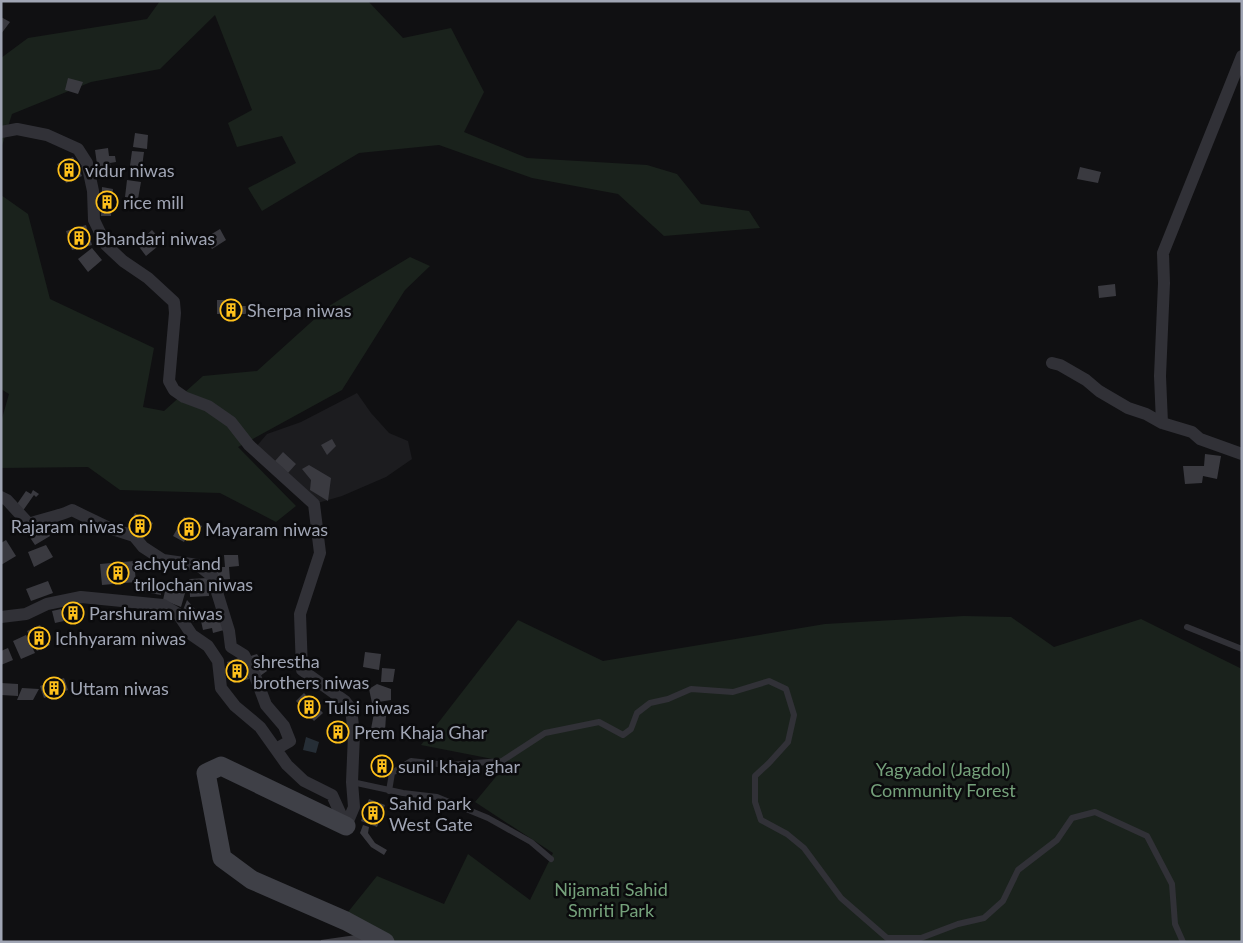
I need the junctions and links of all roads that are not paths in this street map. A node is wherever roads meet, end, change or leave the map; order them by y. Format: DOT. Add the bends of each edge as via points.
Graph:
graph roads {
  1 [pos="1242,56"];
  2 [pos="1,132"];
  3 [pos="1052,363"];
  4 [pos="1162,423"];
  5 [pos="1242,454"];
  6 [pos="1,498"];
  7 [pos="1,618"];
  8 [pos="1187,627"];
  9 [pos="1242,650"];
  10 [pos="276,749"];
  11 [pos="352,782"];
  12 [pos="389,791"];
  13 [pos="346,826"];
  14 [pos="551,859"];
  15 [pos="385,942"];
  16 [pos="1183,942"];
  1 -- 4 [label="street" via="1163,253"];
  2 -- 11 [label="street" via="17,129 47,135 78,149 87,163 93,191 94,220 106,245 174,302 176,313 169,381 174,390 208,406 231,422 249,445 314,504 320,553 300,614 302,670 345,701 351,709 354,734"];
  3 -- 4 [label="street" via="1086,380 1113,401"];
  4 -- 5 [label="street"];
  6 -- 10 [label="street" via="7,500 29,524 72,510 134,536 144,548 163,560 198,565 212,576 231,647 244,656 266,705 284,726 290,741"];
  7 -- 10 [label="street" via="82,597 163,605 178,614 192,636 208,646 218,661 221,688 235,706 260,727"];
  8 -- 9 [label="lane"];
  10 -- 13 [label="street" via="304,781 332,795"];
  11 -- 12 [label="lane"];
  11 -- 13 [label="street" via="354,807"];
  12 -- 14 [label="lane" via="437,797 488,818 531,842"];
  12 -- 16 [label="lane" via="392,773 411,761 447,765 502,761 545,733 599,722 623,735 631,729 637,712 650,703 691,689 733,692 769,681 786,689 794,715 788,742 755,776 755,802 761,820 804,848 841,898 887,938 921,938 984,918 1003,901 1018,870 1057,840 1072,818 1095,812 1147,836 1172,884 1175,924"];
  13 -- 15 [label="street" via="221,766 206,773 222,858 252,880 346,921"];
}
